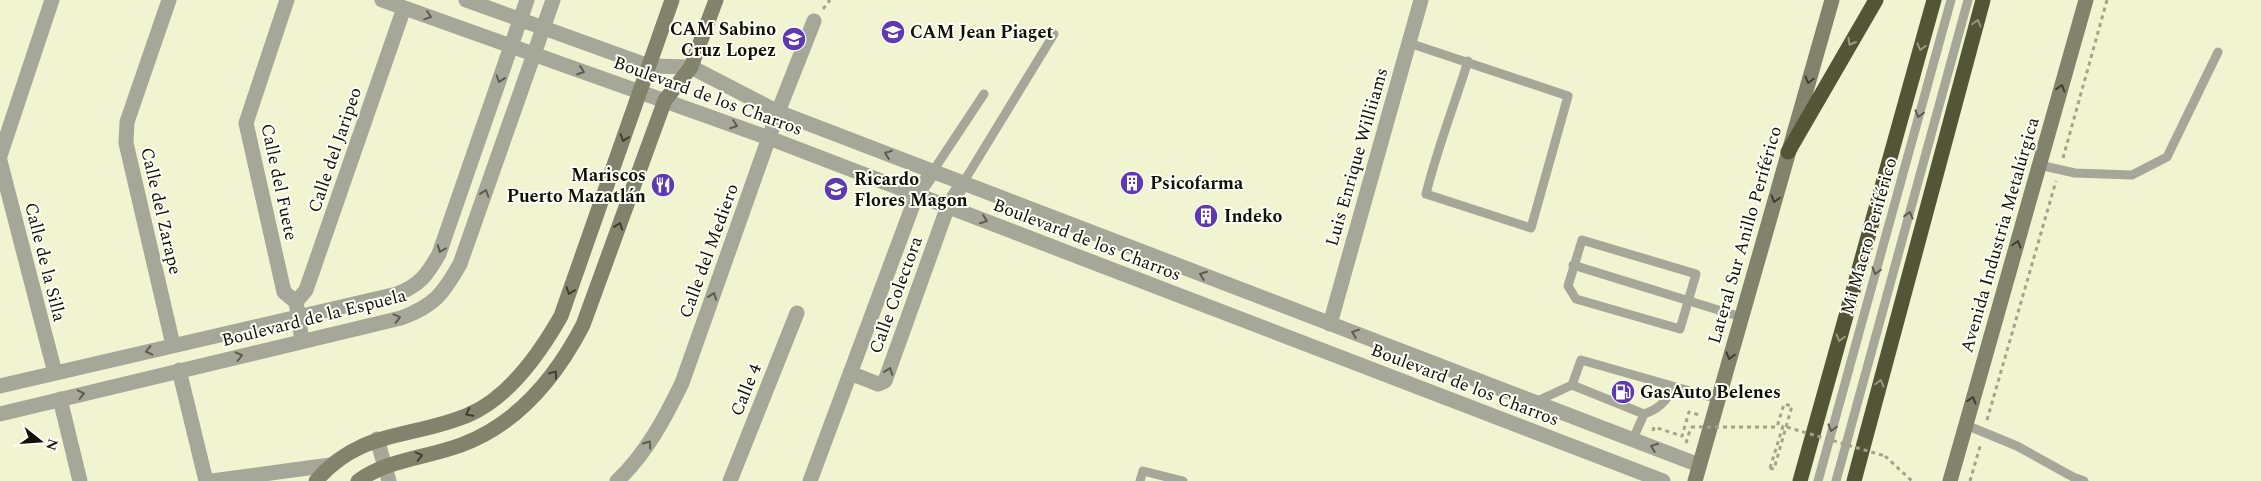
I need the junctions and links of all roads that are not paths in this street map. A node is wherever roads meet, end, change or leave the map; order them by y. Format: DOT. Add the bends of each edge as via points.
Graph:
graph roads {
  1 [pos="52,0"];
  2 [pos="169,0"];
  3 [pos="287,0"];
  4 [pos="382,0"];
  5 [pos="466,0"];
  6 [pos="527,0"];
  7 [pos="552,0"];
  8 [pos="672,0"];
  9 [pos="716,0"];
  10 [pos="1420,0"];
  11 [pos="1832,0"];
  12 [pos="1876,0"];
  13 [pos="1934,0"];
  14 [pos="1951,0"];
  15 [pos="1968,0"];
  16 [pos="1983,0"];
  17 [pos="2086,0"];
  18 [pos="404,8"];
  19 [pos="520,19"];
  20 [pos="814,21"];
  21 [pos="543,27"];
  22 [pos="1054,34"];
  23 [pos="1408,43"];
  24 [pos="511,46"];
  25 [pos="2218,52"];
  26 [pos="534,54"];
  27 [pos="1468,61"];
  28 [pos="649,66"];
  29 [pos="692,67"];
  30 [pos="640,92"];
  31 [pos="984,94"];
  32 [pos="665,100"];
  33 [pos="778,112"];
  34 [pos="769,138"];
  35 [pos="1788,152"];
  36 [pos="0,156"];
  37 [pos="0,161"];
  38 [pos="2039,165"];
  39 [pos="932,171"];
  40 [pos="963,183"];
  41 [pos="916,194"];
  42 [pos="948,206"];
  43 [pos="1573,265"];
  44 [pos="1690,301"];
  45 [pos="296,309"];
  46 [pos="797,313"];
  47 [pos="1741,317"];
  48 [pos="1330,324"];
  49 [pos="302,341"];
  50 [pos="173,345"];
  51 [pos="179,370"];
  52 [pos="55,373"];
  53 [pos="850,373"];
  54 [pos="1572,385"];
  55 [pos="0,386"];
  56 [pos="1674,388"];
  57 [pos="60,399"];
  58 [pos="1718,399"];
  59 [pos="1534,402"];
  60 [pos="0,414"];
  61 [pos="1644,414"];
  62 [pos="1966,424"];
  63 [pos="377,439"];
  64 [pos="1633,439"];
  65 [pos="330,464"];
  66 [pos="1699,465"];
  67 [pos="384,466"];
  68 [pos="2072,479"];
  69 [pos="80,481"];
  70 [pos="206,481"];
  71 [pos="212,481"];
  72 [pos="316,481"];
  73 [pos="358,481"];
  74 [pos="389,481"];
  75 [pos="616,481"];
  76 [pos="730,481"];
  77 [pos="810,481"];
  78 [pos="1140,481"];
  79 [pos="1183,481"];
  80 [pos="1663,481"];
  81 [pos="1695,481"];
  82 [pos="1800,481"];
  83 [pos="1818,481"];
  84 [pos="1836,481"];
  85 [pos="1854,481"];
  86 [pos="1950,481"];
  87 [pos="2084,481"];
  1 -- 36 [label="street"];
  2 -- 50 [label="street, Calle del Zarape" via="127,122 126,144"];
  3 -- 45 [label="street, Calle del Fuete" via="246,123 284,292"];
  4 -- 18 [label="street, Boulevard de los Charros"];
  5 -- 19 [label="street, Boulevard de los Charros"];
  6 -- 19 [label="street, Boulevard de la Espuela"];
  7 -- 21 [label="street, Boulevard de la Espuela"];
  8 -- 28 [label="street"];
  9 -- 29 [label="street"];
  10 -- 23 [label="street, Luis Enrique Williiams"];
  11 -- 35 [label="street, Lateral Sur Anillo Periférico, one-way"];
  12 -- 35 [label="highway, one-way"];
  13 -- 82 [label="highway, one-way"];
  14 -- 83 [label="lane, Mi Macro Periférico, one-way"];
  84 -- 15 [label="lane, Mi Macro Periférico, one-way"];
  85 -- 16 [label="highway, one-way"];
  38 -- 17 [label="street, Avenida Industria Metalúrgica, one-way"];
  18 -- 24 [label="street, Boulevard de los Charros, one-way"];
  18 -- 45 [label="street, Calle del Jaripeo" via="306,290"];
  19 -- 21 [label="street, Boulevard de los Charros"];
  19 -- 24 [label="street, Boulevard de la Espuela"];
  20 -- 33 [label="street, Calle del Mediero"];
  21 -- 26 [label="street, Boulevard de la Espuela"];
  21 -- 28 [label="street, Boulevard de los Charros"];
  22 -- 40 [label="lane, Calle Colectora"];
  23 -- 27 [label="lane"];
  23 -- 48 [label="street, Luis Enrique Williiams"];
  24 -- 26 [label="street, Boulevard de los Charros"];
  24 -- 45 [label="street, Boulevard de la Espuela, one-way" via="439,254 429,273 415,287 397,294"];
  25 -- 38 [label="lane" via="2167,157 2132,175 2075,173"];
  26 -- 30 [label="street, Boulevard de los Charros, one-way"];
  49 -- 26 [label="street, Boulevard de la Espuela, one-way" via="401,318 435,302 448,287 460,264"];
  27 -- 27 [label="lane" via="1436,153 1426,194 1531,228 1568,96"];
  28 -- 29 [label="street, Boulevard de los Charros"];
  28 -- 30 [label="street"];
  29 -- 32 [label="street"];
  29 -- 33 [label="street, Boulevard de los Charros"];
  30 -- 32 [label="street, Boulevard de los Charros"];
  30 -- 63 [label="street, one-way" via="562,316 533,361 493,399 469,414"];
  31 -- 39 [label="lane"];
  32 -- 34 [label="street, Boulevard de los Charros, one-way"];
  67 -- 32 [label="street, one-way" via="480,437 518,412 554,374 583,325"];
  33 -- 34 [label="street, Calle del Mediero"];
  39 -- 33 [label="street, Boulevard de los Charros, one-way"];
  34 -- 41 [label="street, Boulevard de los Charros"];
  75 -- 34 [label="street, Calle del Mediero, one-way" via="650,441 682,383"];
  35 -- 47 [label="street, Lateral Sur Anillo Periférico, one-way"];
  37 -- 52 [label="street, Calle de la Silla"];
  62 -- 38 [label="street, Avenida Industria Metalúrgica, one-way"];
  39 -- 40 [label="street, Boulevard de los Charros"];
  39 -- 41 [label="street, Calle Colectora"];
  40 -- 42 [label="street, Calle Colectora"];
  48 -- 40 [label="street, Boulevard de los Charros, one-way"];
  41 -- 42 [label="street, Boulevard de los Charros"];
  41 -- 53 [label="street, Calle Colectora"];
  53 -- 42 [label="street, Calle Colectora, one-way" via="878,384 885,381"];
  42 -- 80 [label="street, Boulevard de los Charros, one-way"];
  43 -- 44 [label="lane"];
  43 -- 44 [label="lane" via="1582,240 1696,274"];
  43 -- 44 [label="lane" via="1568,286 1576,299 1680,329"];
  44 -- 47 [label="lane"];
  45 -- 49 [label="street, Calle del Fuete"];
  45 -- 50 [label="street, Boulevard de la Espuela"];
  46 -- 76 [label="street, Calle 4"];
  47 -- 58 [label="street, Lateral Sur Anillo Periférico, one-way"];
  59 -- 48 [label="street, Boulevard de los Charros, one-way"];
  51 -- 49 [label="street, Boulevard de la Espuela, one-way"];
  50 -- 52 [label="street, Boulevard de la Espuela, one-way"];
  57 -- 51 [label="street, Boulevard de la Espuela, one-way"];
  51 -- 70 [label="street"];
  52 -- 55 [label="street, Boulevard de la Espuela"];
  53 -- 77 [label="street, Calle Colectora"];
  54 -- 56 [label="lane" via="1581,360"];
  54 -- 59 [label="lane"];
  54 -- 61 [label="lane"];
  56 -- 58 [label="lane"];
  56 -- 61 [label="lane" via="1665,402"];
  57 -- 60 [label="street, Boulevard de la Espuela"];
  57 -- 69 [label="street"];
  58 -- 66 [label="street, Lateral Sur Anillo Periférico"];
  59 -- 64 [label="street, Boulevard de los Charros"];
  61 -- 64 [label="lane"];
  62 -- 68 [label="lane" via="2018,446"];
  62 -- 86 [label="street, Avenida Industria Metalúrgica"];
  63 -- 65 [label="street" via="349,451"];
  63 -- 67 [label="street"];
  66 -- 64 [label="street, Boulevard de los Charros, one-way"];
  65 -- 71 [label="street"];
  65 -- 72 [label="street"];
  66 -- 81 [label="street, Lateral Sur Anillo Periférico"];
  67 -- 73 [label="street"];
  67 -- 74 [label="street"];
  68 -- 87 [label="lane"];
  78 -- 79 [label="lane" via="1143,470"];
}
